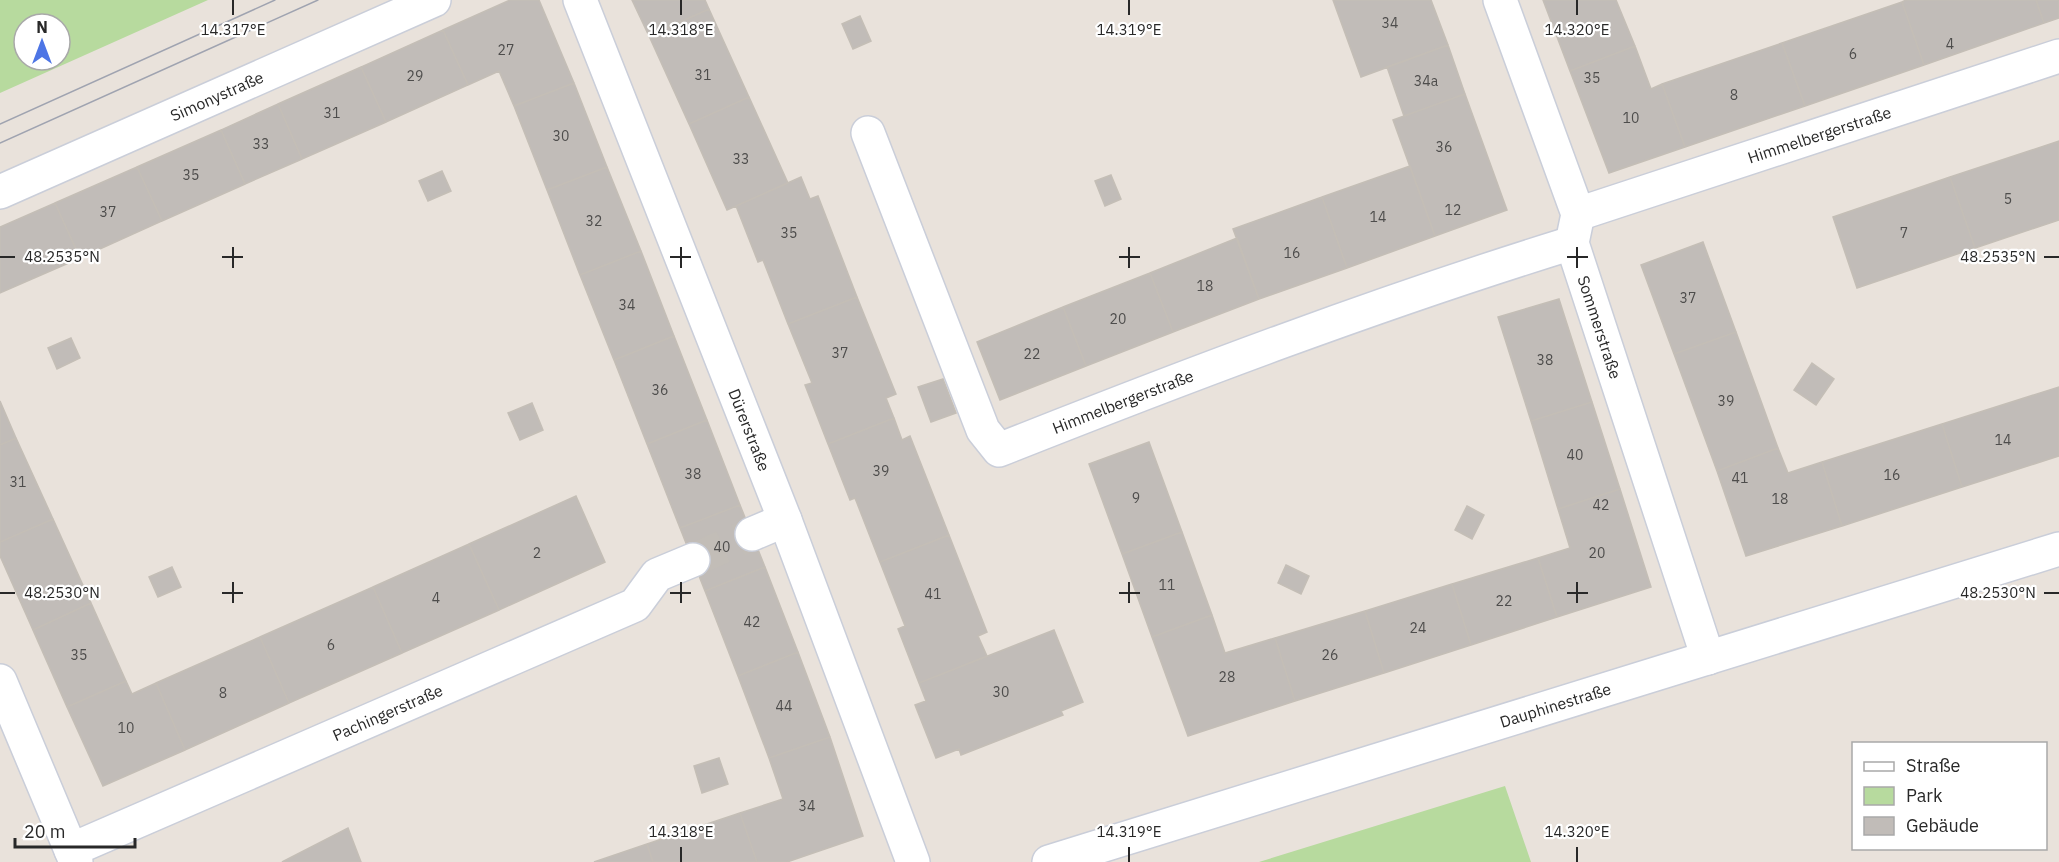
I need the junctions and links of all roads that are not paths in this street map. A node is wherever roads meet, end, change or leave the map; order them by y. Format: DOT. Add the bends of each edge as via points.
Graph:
graph roads {
  1 [pos="434,0"];
  2 [pos="580,0"];
  3 [pos="1500,0"];
  4 [pos="2059,56"];
  5 [pos="868,133"];
  6 [pos="0,192"];
  7 [pos="1575,229"];
  8 [pos="785,520"];
  9 [pos="752,534"];
  10 [pos="2059,549"];
  11 [pos="693,560"];
  12 [pos="1708,658"];
  13 [pos="0,681"];
  14 [pos="74,856"];
  15 [pos="913,862"];
  16 [pos="1049,862"];
  1 -- 6 [label="street, Simonystraße"];
  2 -- 8 [label="street, Dürerstraße"];
  3 -- 7 [label="street, Sommerstraße"];
  4 -- 7 [label="street, Himmelbergerstraße"];
  5 -- 7 [label="street, Himmelbergerstraße" via="983,430 999,450"];
  7 -- 12 [label="street, Sommerstraße"];
  8 -- 9 [label="street"];
  8 -- 15 [label="street, Dürerstraße"];
  10 -- 12 [label="street, Dauphinestraße"];
  11 -- 14 [label="street, Pachingerstraße" via="657,574 635,605"];
  12 -- 16 [label="street, Dauphinestraße"];
  13 -- 14 [label="street"];
}
